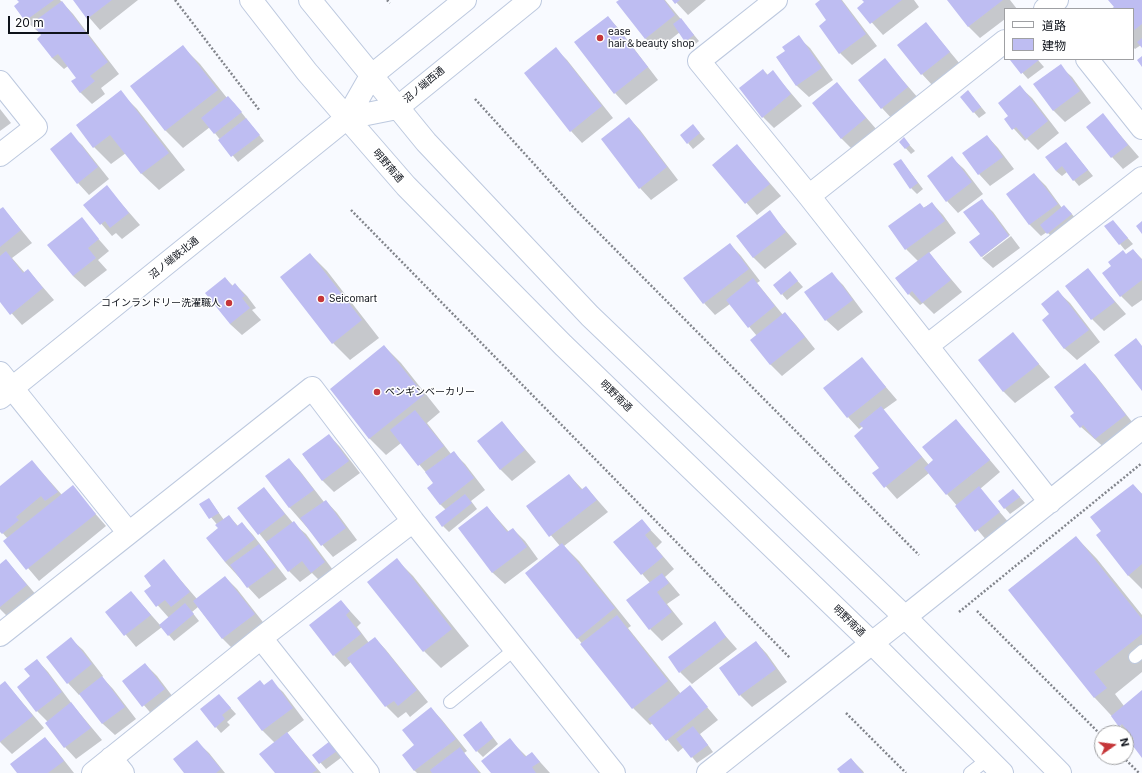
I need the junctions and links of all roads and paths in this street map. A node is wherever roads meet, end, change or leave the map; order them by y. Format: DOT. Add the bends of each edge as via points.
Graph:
graph roads {
  1 [pos="175,0"];
  2 [pos="251,0"];
  3 [pos="310,0"];
  4 [pos="465,0"];
  5 [pos="530,0"];
  6 [pos="776,0"];
  7 [pos="1004,42"];
  8 [pos="1088,60"];
  9 [pos="371,76"];
  10 [pos="0,82"];
  11 [pos="475,99"];
  12 [pos="397,108"];
  13 [pos="260,111"];
  14 [pos="347,118"];
  15 [pos="1142,128"];
  16 [pos="0,156"];
  17 [pos="1142,178"];
  18 [pos="809,196"];
  19 [pos="351,210"];
  20 [pos="927,346"];
  21 [pos="4,387"];
  22 [pos="1142,428"];
  23 [pos="1142,463"];
  24 [pos="1050,502"];
  25 [pos="413,520"];
  26 [pos="128,532"];
  27 [pos="919,555"];
  28 [pos="976,611"];
  29 [pos="959,612"];
  30 [pos="905,617"];
  31 [pos="0,634"];
  32 [pos="261,638"];
  33 [pos="872,643"];
  34 [pos="516,649"];
  35 [pos="790,658"];
  36 [pos="450,702"];
  37 [pos="846,713"];
  38 [pos="1094,728"];
  39 [pos="1131,765"];
  40 [pos="117,766"];
  41 [pos="995,766"];
  42 [pos="93,773"];
  43 [pos="368,773"];
  44 [pos="614,773"];
  45 [pos="708,773"];
  46 [pos="906,773"];
  47 [pos="970,773"];
  48 [pos="1060,773"];
  49 [pos="1139,773"];
  1 -- 13 [label="path"];
  2 -- 14 [label="street, 明野南通"];
  3 -- 9 [label="street"];
  4 -- 9 [label="street"];
  5 -- 12 [label="street, 沼ノ端西通"];
  6 -- 18 [label="street" via="699,61"];
  7 -- 18 [label="street"];
  8 -- 15 [label="street"];
  9 -- 12 [label="street"];
  9 -- 14 [label="street"];
  10 -- 16 [label="street" via="36,127"];
  11 -- 27 [label="path" via="574,208"];
  12 -- 14 [label="street, 沼ノ端西通"];
  12 -- 30 [label="street" via="590,316"];
  14 -- 21 [label="street, 沼ノ端鉄北通"];
  14 -- 33 [label="street, 明野南通" via="406,186 563,345"];
  17 -- 20 [label="street"];
  18 -- 20 [label="street"];
  19 -- 35 [label="path"];
  20 -- 24 [label="street"];
  21 -- 26 [label="street"];
  22 -- 24 [label="street"];
  23 -- 29 [label="path"];
  24 -- 30 [label="street"];
  25 -- 26 [label="street" via="312,388"];
  25 -- 32 [label="street"];
  25 -- 34 [label="street"];
  26 -- 31 [label="street"];
  28 -- 38 [label="path"];
  30 -- 33 [label="street"];
  30 -- 48 [label="street"];
  32 -- 40 [label="street"];
  32 -- 43 [label="street"];
  33 -- 41 [label="street, 明野南通"];
  33 -- 45 [label="street"];
  34 -- 36 [label="lane"];
  34 -- 44 [label="street"];
  37 -- 46 [label="path"];
  39 -- 49 [label="path"];
  40 -- 42 [label="street"];
  41 -- 47 [label="lane"];
}
